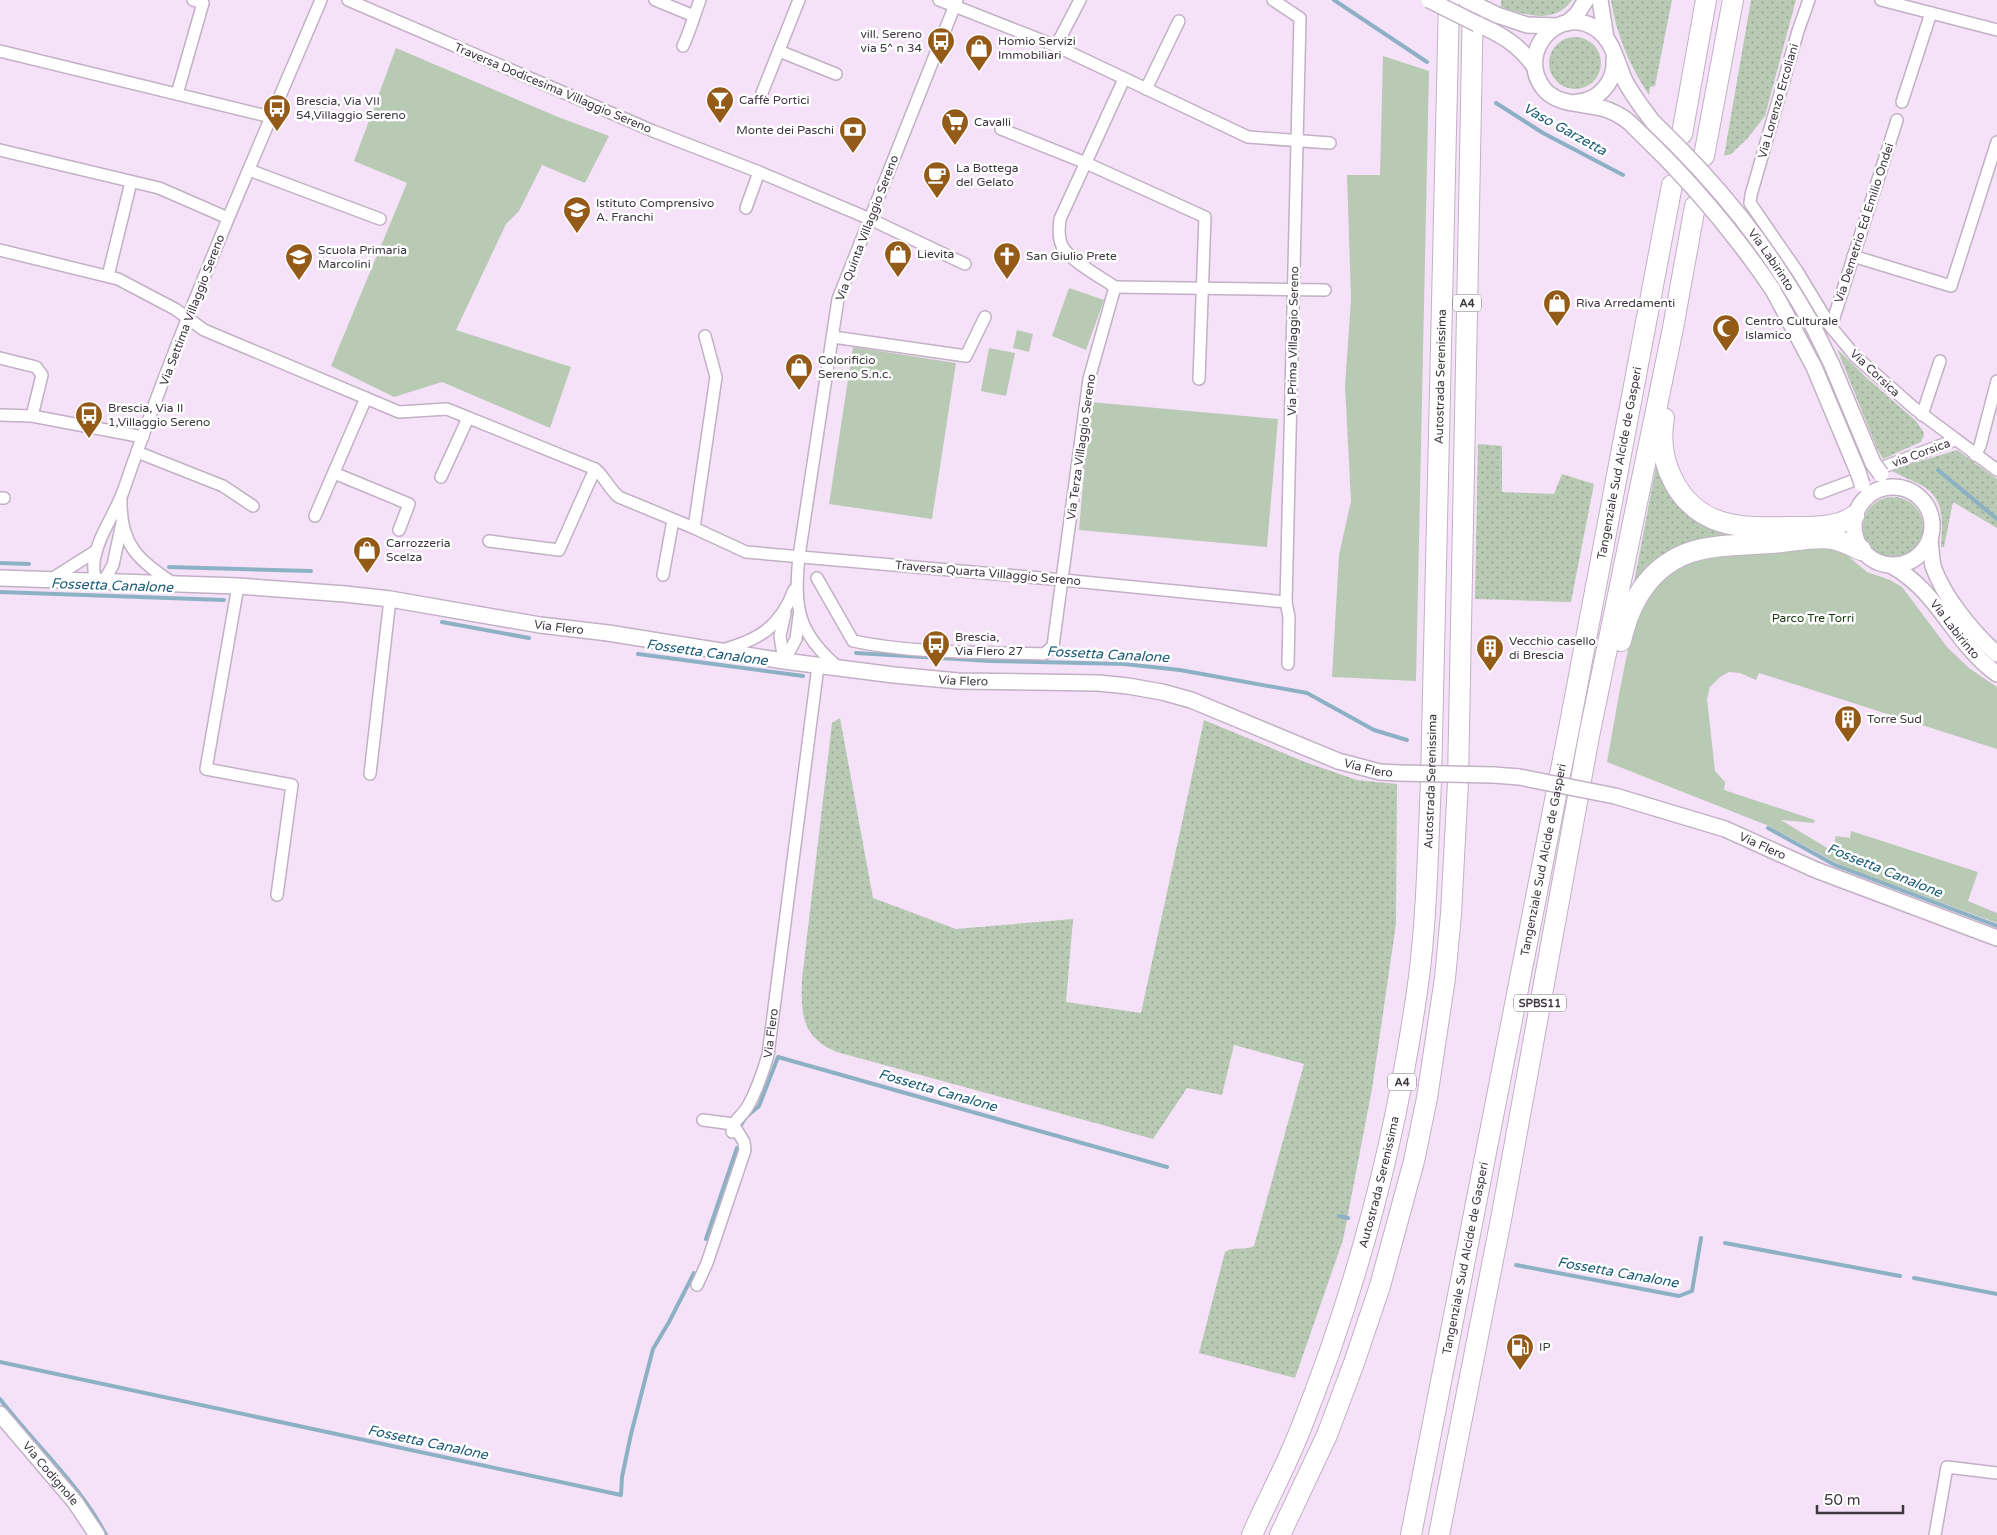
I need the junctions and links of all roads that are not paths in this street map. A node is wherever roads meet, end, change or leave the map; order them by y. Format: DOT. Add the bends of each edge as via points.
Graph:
graph roads {
  1 [pos="321,0"];
  2 [pos="348,0"];
  3 [pos="655,0"];
  4 [pos="700,0"];
  5 [pos="800,0"];
  6 [pos="939,0"];
  7 [pos="1080,0"];
  8 [pos="1273,0"];
  9 [pos="1429,0"];
  10 [pos="1449,0"];
  11 [pos="1466,0"];
  12 [pos="1473,0"];
  13 [pos="1586,0"];
  14 [pos="1600,0"];
  15 [pos="1706,0"];
  16 [pos="1733,0"];
  17 [pos="1809,0"];
  18 [pos="1881,0"];
  19 [pos="198,1"];
  20 [pos="956,3"];
  21 [pos="1931,13"];
  22 [pos="694,16"];
  23 [pos="1179,21"];
  24 [pos="1562,24"];
  25 [pos="1997,30"];
  26 [pos="1606,38"];
  27 [pos="683,46"];
  28 [pos="1056,46"];
  29 [pos="0,51"];
  30 [pos="779,51"];
  31 [pos="1614,53"];
  32 [pos="1534,66"];
  33 [pos="836,74"];
  34 [pos="1124,79"];
  35 [pos="1146,89"];
  36 [pos="762,93"];
  37 [pos="178,94"];
  38 [pos="1570,102"];
  39 [pos="1902,102"];
  40 [pos="271,117"];
  41 [pos="1897,120"];
  42 [pos="1001,129"];
  43 [pos="1682,134"];
  44 [pos="1298,142"];
  45 [pos="1330,142"];
  46 [pos="1997,142"];
  47 [pos="0,150"];
  48 [pos="1704,156"];
  49 [pos="1086,163"];
  50 [pos="249,170"];
  51 [pos="759,172"];
  52 [pos="131,182"];
  53 [pos="1672,185"];
  54 [pos="1750,203"];
  55 [pos="1694,206"];
  56 [pos="746,208"];
  57 [pos="228,218"];
  58 [pos="380,219"];
  59 [pos="870,219"];
  60 [pos="0,250"];
  61 [pos="1853,256"];
  62 [pos="965,264"];
  63 [pos="108,276"];
  64 [pos="1115,287"];
  65 [pos="1202,289"];
  66 [pos="1325,290"];
  67 [pos="1294,291"];
  68 [pos="985,317"];
  69 [pos="188,319"];
  70 [pos="1831,327"];
  71 [pos="1672,328"];
  72 [pos="705,336"];
  73 [pos="833,337"];
  74 [pos="0,358"];
  75 [pos="1940,360"];
  76 [pos="1199,379"];
  77 [pos="1997,381"];
  78 [pos="366,398"];
  79 [pos="0,415"];
  80 [pos="1922,415"];
  81 [pos="32,416"];
  82 [pos="468,418"];
  83 [pos="143,437"];
  84 [pos="1955,440"];
  85 [pos="137,452"];
  86 [pos="1975,454"];
  87 [pos="1880,468"];
  88 [pos="595,469"];
  89 [pos="1997,470"];
  90 [pos="334,473"];
  91 [pos="441,476"];
  92 [pos="1857,479"];
  93 [pos="1898,487"];
  94 [pos="1820,493"];
  95 [pos="121,498"];
  96 [pos="252,506"];
  97 [pos="1859,508"];
  98 [pos="315,516"];
  99 [pos="673,520"];
  100 [pos="122,522"];
  101 [pos="694,528"];
  102 [pos="399,530"];
  103 [pos="1930,538"];
  104 [pos="489,541"];
  105 [pos="1861,550"];
  106 [pos="96,551"];
  107 [pos="799,556"];
  108 [pos="1892,566"];
  109 [pos="663,574"];
  110 [pos="0,578"];
  111 [pos="817,578"];
  112 [pos="50,580"];
  113 [pos="1063,580"];
  114 [pos="100,581"];
  115 [pos="174,584"];
  116 [pos="796,585"];
  117 [pos="238,586"];
  118 [pos="390,599"];
  119 [pos="1286,602"];
  120 [pos="785,611"];
  121 [pos="799,612"];
  122 [pos="718,651"];
  123 [pos="1997,654"];
  124 [pos="784,661"];
  125 [pos="1288,664"];
  126 [pos="818,666"];
  127 [pos="840,668"];
  128 [pos="1997,674"];
  129 [pos="1589,736"];
  130 [pos="370,774"];
  131 [pos="277,895"];
  132 [pos="1997,938"];
  133 [pos="703,1120"];
  134 [pos="732,1128"];
  135 [pos="697,1286"];
  136 [pos="0,1414"];
  137 [pos="1997,1473"];
  138 [pos="96,1535"];
  139 [pos="1252,1535"];
  140 [pos="1280,1535"];
  141 [pos="1411,1535"];
  142 [pos="1439,1535"];
  143 [pos="1935,1535"];
  1 -- 40 [label="street, Via Settima Villaggio Sereno"];
  2 -- 51 [label="street, Traversa Dodicesima Villaggio Sereno" via="653,131"];
  3 -- 22 [label="street"];
  4 -- 22 [label="street"];
  5 -- 30 [label="street"];
  6 -- 20 [label="street"];
  7 -- 28 [label="street"];
  8 -- 44 [label="street, Via Prima Villaggio Sereno" via="1300,18"];
  9 -- 32 [label="street, Via Labirinto, bridge" via="1508,39"];
  10 -- 139 [label="highway, Autostrada Serenissima / A4" via="1431,781 1419,975 1389,1148 1352,1285 1301,1430"];
  11 -- 24 [label="street, Via Labirinto, bridge" via="1527,25"];
  12 -- 140 [label="highway, Autostrada Serenissima / A4" via="1458,782 1444,978 1414,1161 1380,1286 1326,1435"];
  13 -- 24 [label="street" via="1577,14"];
  14 -- 26 [label="street"];
  15 -- 43 [label="highway"];
  16 -- 48 [label="highway"];
  17 -- 54 [label="street, Via Lorenzo Ercoliani"];
  18 -- 21 [label="street"];
  19 -- 37 [label="street"];
  20 -- 28 [label="street"];
  20 -- 59 [label="street, Via Quinta Villaggio Sereno"];
  21 -- 25 [label="street"];
  21 -- 39 [label="street"];
  22 -- 27 [label="street"];
  23 -- 35 [label="street"];
  24 -- 26 [label="street, Via Labirinto" via="1578,22 1589,25"];
  24 -- 32 [label="street" via="1539,43"];
  26 -- 31 [label="street, Via Labirinto"];
  28 -- 34 [label="street"];
  29 -- 37 [label="street"];
  30 -- 33 [label="street"];
  30 -- 36 [label="street"];
  31 -- 38 [label="street" via="1613,72 1604,89 1589,100"];
  31 -- 87 [label="street, Via Labirinto, bridge" via="1625,82 1653,122 1708,177 1742,217 1792,289 1814,326"];
  32 -- 38 [label="street, Via Labirinto" via="1546,91"];
  34 -- 35 [label="street"];
  34 -- 49 [label="street"];
  35 -- 44 [label="street" via="1248,137"];
  37 -- 40 [label="street"];
  38 -- 92 [label="street, Via Labirinto, bridge" via="1607,110 1624,118 1667,158 1749,255 1773,290 1814,367"];
  40 -- 50 [label="street, Via Settima Villaggio Sereno"];
  41 -- 61 [label="street, Via Demetrio Ed Emilio Ondei"];
  42 -- 49 [label="street"];
  44 -- 45 [label="street"];
  44 -- 67 [label="street, Via Prima Villaggio Sereno"];
  46 -- 61 [label="street" via="1951,286"];
  47 -- 52 [label="street"];
  49 -- 64 [label="street" via="1060,219 1059,236 1063,248 1071,256"];
  49 -- 65 [label="street" via="1205,217"];
  50 -- 57 [label="street, Via Settima Villaggio Sereno"];
  50 -- 58 [label="street"];
  51 -- 56 [label="street"];
  51 -- 59 [label="street, Traversa Dodicesima Villaggio Sereno"];
  52 -- 57 [label="street" via="159,188"];
  52 -- 63 [label="street"];
  53 -- 141 [label="highway, Tangenziale Sud Alcide de Gasperi"];
  54 -- 70 [label="street, Via Corsica"];
  55 -- 71 [label="highway, Tangenziale Sud Alcide de Gasperi"];
  57 -- 69 [label="street, Via Settima Villaggio Sereno"];
  59 -- 62 [label="street, Traversa Dodicesima Villaggio Sereno"];
  59 -- 73 [label="street, Via Quinta Villaggio Sereno" via="838,299"];
  60 -- 63 [label="street, Traversa Quarta Villaggio Sereno"];
  61 -- 70 [label="street, Via Demetrio Ed Emilio Ondei"];
  63 -- 69 [label="street, Traversa Quarta Villaggio Sereno" via="175,309"];
  64 -- 65 [label="street"];
  64 -- 113 [label="street, Via Terza Villaggio Sereno" via="1089,379"];
  65 -- 67 [label="street"];
  65 -- 76 [label="street"];
  66 -- 67 [label="street"];
  67 -- 119 [label="street, Via Prima Villaggio Sereno"];
  68 -- 73 [label="street" via="966,356"];
  69 -- 78 [label="street, Traversa Quarta Villaggio Sereno" via="204,330"];
  69 -- 83 [label="street, Via Settima Villaggio Sereno"];
  70 -- 80 [label="street, Via Corsica" via="1855,356"];
  71 -- 97 [label="highway" via="1672,376 1662,427 1663,444 1671,478 1695,507 1720,522 1750,527 1810,527 1846,522"];
  71 -- 129 [label="highway, Tangenziale Sud Alcide de Gasperi"];
  72 -- 101 [label="street" via="716,377"];
  73 -- 107 [label="street, Via Quinta Villaggio Sereno"];
  74 -- 81 [label="street" via="36,367 42,375"];
  75 -- 80 [label="street"];
  77 -- 86 [label="street"];
  78 -- 82 [label="street, Traversa Quarta Villaggio Sereno" via="399,412 447,409"];
  78 -- 90 [label="street"];
  79 -- 81 [label="street"];
  80 -- 84 [label="street, Via Corsica"];
  81 -- 83 [label="street"];
  82 -- 88 [label="street, Traversa Quarta Villaggio Sereno"];
  82 -- 91 [label="street"];
  83 -- 85 [label="street, Via Settima Villaggio Sereno"];
  84 -- 86 [label="street, Via Corsica"];
  84 -- 87 [label="street, via Corsica"];
  85 -- 95 [label="street, Via Settima Villaggio Sereno"];
  85 -- 96 [label="street" via="223,486"];
  86 -- 89 [label="street, Via Corsica"];
  87 -- 93 [label="street, Via Labirinto"];
  88 -- 99 [label="street, Traversa Quarta Villaggio Sereno" via="619,497"];
  88 -- 104 [label="street" via="559,550"];
  90 -- 98 [label="street"];
  90 -- 102 [label="street" via="409,504"];
  92 -- 94 [label="street"];
  92 -- 97 [label="street, Via Labirinto"];
  93 -- 97 [label="street" via="1883,488 1869,495"];
  93 -- 103 [label="street, Via Labirinto" via="1924,501 1932,519"];
  95 -- 100 [label="street, Via Settima Villaggio Sereno"];
  95 -- 106 [label="street, Via Settima Villaggio Sereno"];
  97 -- 105 [label="street, Via Labirinto" via="1854,534"];
  99 -- 101 [label="street, Traversa Quarta Villaggio Sereno"];
  99 -- 109 [label="street"];
  100 -- 114 [label="street, Via Settima Villaggio Sereno" via="113,565"];
  100 -- 115 [label="street, Via Settima Villaggio Sereno" via="130,546 148,566"];
  101 -- 107 [label="street, Traversa Quarta Villaggio Sereno" via="746,552"];
  103 -- 108 [label="street" via="1920,555"];
  103 -- 123 [label="street, Via Labirinto" via="1933,565 1941,582 1973,630"];
  105 -- 108 [label="street, Via Labirinto" via="1874,561"];
  105 -- 129 [label="highway" via="1831,539 1725,546 1681,556 1660,570 1634,600 1625,622 1607,706"];
  106 -- 112 [label="street"];
  106 -- 114 [label="street, Via Settima Villaggio Sereno" via="94,564"];
  107 -- 113 [label="street, Traversa Quarta Villaggio Sereno"];
  107 -- 116 [label="street, Via Quinta Villaggio Sereno"];
  108 -- 128 [label="street, Via Labirinto" via="1922,588 1963,643"];
  110 -- 112 [label="street, Via Flero"];
  111 -- 113 [label="street" via="853,641 887,648 1044,654 1053,646"];
  112 -- 114 [label="street, Via Flero"];
  113 -- 119 [label="street, Traversa Quarta Villaggio Sereno"];
  114 -- 115 [label="street, Via Flero"];
  115 -- 117 [label="street, Via Flero"];
  116 -- 120 [label="street, Via Quinta Villaggio Sereno"];
  116 -- 121 [label="street, Via Quinta Villaggio Sereno"];
  117 -- 118 [label="street, Via Flero"];
  117 -- 131 [label="street" via="206,770 292,784"];
  118 -- 122 [label="street, Via Flero"];
  118 -- 130 [label="street"];
  119 -- 125 [label="street, Via Prima Villaggio Sereno" via="1289,617"];
  120 -- 122 [label="street, Via Quinta Villaggio Sereno" via="763,634 745,644"];
  120 -- 124 [label="street, Via Quinta Villaggio Sereno" via="780,636"];
  121 -- 124 [label="street, Via Quinta Villaggio Sereno" via="796,639"];
  121 -- 127 [label="street, Via Quinta Villaggio Sereno" via="814,642"];
  122 -- 124 [label="street, Via Flero"];
  124 -- 126 [label="street, Via Flero"];
  126 -- 127 [label="street, Via Flero"];
  126 -- 134 [label="street, Via Flero" via="768,1055 748,1106"];
  127 -- 132 [label="street, Via Flero, bridge" via="958,681 1128,686 1190,700 1338,761 1380,772 1519,777 1615,796 1725,830 1816,870"];
  129 -- 142 [label="highway, Tangenziale Sud Alcide de Gasperi / SPBS11" via="1502,1214"];
  133 -- 134 [label="street"];
  134 -- 135 [label="street" via="744,1142 745,1150"];
  136 -- 138 [label="street, Via Codignole" via="75,1502"];
  137 -- 143 [label="street" via="1947,1467"];
}
